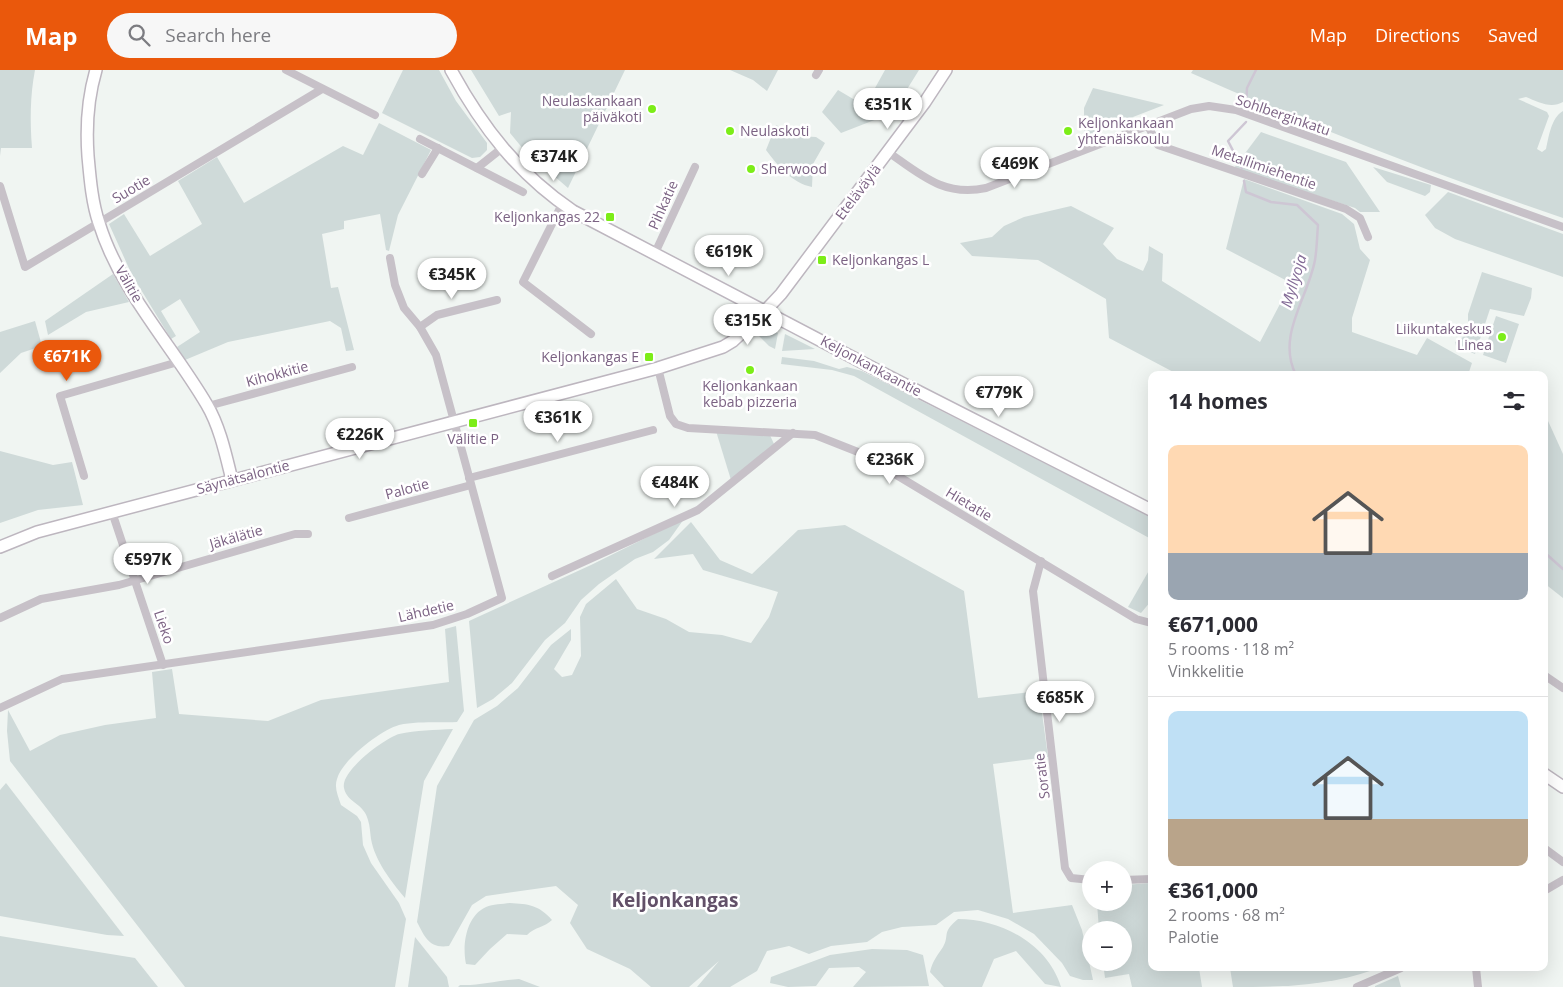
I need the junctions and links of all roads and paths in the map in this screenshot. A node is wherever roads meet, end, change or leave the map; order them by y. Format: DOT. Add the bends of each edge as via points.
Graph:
graph roads {
  1 [pos="96,70"];
  2 [pos="286,70"];
  3 [pos="451,70"];
  4 [pos="946,70"];
  5 [pos="322,89"];
  6 [pos="375,115"];
  7 [pos="1148,126"];
  8 [pos="420,139"];
  9 [pos="438,148"];
  10 [pos="501,149"];
  11 [pos="888,152"];
  12 [pos="695,167"];
  13 [pos="477,168"];
  14 [pos="422,174"];
  15 [pos="0,186"];
  16 [pos="523,192"];
  17 [pos="562,204"];
  18 [pos="99,223"];
  19 [pos="1563,227"];
  20 [pos="1368,237"];
  21 [pos="655,253"];
  22 [pos="390,258"];
  23 [pos="497,300"];
  24 [pos="766,311"];
  25 [pos="420,327"];
  26 [pos="591,334"];
  27 [pos="178,362"];
  28 [pos="352,367"];
  29 [pos="658,368"];
  30 [pos="208,406"];
  31 [pos="454,422"];
  32 [pos="653,430"];
  33 [pos="792,433"];
  34 [pos="84,476"];
  35 [pos="232,480"];
  36 [pos="470,482"];
  37 [pos="1148,508"];
  38 [pos="112,512"];
  39 [pos="349,518"];
  40 [pos="308,534"];
  41 [pos="0,547"];
  42 [pos="1041,561"];
  43 [pos="552,576"];
  44 [pos="134,580"];
  45 [pos="0,618"];
  46 [pos="1148,623"];
  47 [pos="163,664"];
  48 [pos="1548,678"];
  49 [pos="1563,688"];
  50 [pos="0,708"];
  51 [pos="1548,777"];
  52 [pos="1563,787"];
  53 [pos="1548,851"];
  54 [pos="1563,862"];
  55 [pos="1082,879"];
  56 [pos="1148,879"];
  57 [pos="1132,880"];
  58 [pos="1563,880"];
  59 [pos="1548,889"];
  60 [pos="1382,971"];
  61 [pos="1395,971"];
  62 [pos="1476,971"];
  63 [pos="1384,977"];
  64 [pos="1357,987"];
  65 [pos="1478,987"];
  1 -- 18 [label="main road, Välitie" via="89,102 87,142"];
  2 -- 5 [label="street"];
  3 -- 10 [label="main road, Keljonkankaantie"];
  4 -- 11 [label="main road, Eteläväylä"];
  5 -- 6 [label="street"];
  5 -- 18 [label="street, Suotie"];
  7 -- 11 [label="street, Sohlberginkatu" via="971,191 946,189"];
  7 -- 19 [label="street, Sohlberginkatu" via="1191,109 1209,106 1236,110"];
  7 -- 20 [label="street, Metallimiehentie" via="1158,145 1345,208 1360,218"];
  8 -- 9 [label="street"];
  9 -- 13 [label="street"];
  9 -- 14 [label="street"];
  10 -- 13 [label="street"];
  10 -- 17 [label="main road, Keljonkankaantie"];
  11 -- 24 [label="main road, Eteläväylä"];
  12 -- 21 [label="street, Pihkatie"];
  13 -- 16 [label="street"];
  15 -- 18 [label="street, Suotie" via="25,267"];
  17 -- 21 [label="main road, Keljonkankaantie"];
  17 -- 26 [label="street" via="523,282"];
  18 -- 27 [label="main road, Välitie" via="125,279"];
  21 -- 24 [label="main road, Keljonkankaantie"];
  22 -- 25 [label="street, Lähdetie" via="404,308"];
  23 -- 25 [label="street" via="437,316"];
  24 -- 29 [label="main road, Säynätsalontie" via="733,342"];
  24 -- 37 [label="main road, Keljonkankaantie"];
  25 -- 31 [label="street, Lähdetie" via="436,355"];
  27 -- 30 [label="main road, Välitie"];
  27 -- 34 [label="street" via="60,396"];
  28 -- 30 [label="street, Kihokkitie"];
  29 -- 31 [label="main road, Säynätsalontie"];
  29 -- 33 [label="street, Hietatie" via="670,416 676,424 688,428"];
  30 -- 35 [label="main road, Välitie"];
  31 -- 35 [label="main road, Säynätsalontie"];
  31 -- 36 [label="street, Lähdetie"];
  32 -- 36 [label="street, Palotie"];
  33 -- 42 [label="street, Hietatie" via="815,435 858,452"];
  33 -- 43 [label="street" via="698,510"];
  35 -- 38 [label="main road, Säynätsalontie"];
  36 -- 39 [label="street, Palotie"];
  36 -- 47 [label="street, Lähdetie" via="502,598 433,625"];
  38 -- 41 [label="main road, Säynätsalontie" via="38,532"];
  38 -- 44 [label="street, Lieko"];
  40 -- 44 [label="street, Jäkälätie" via="295,534"];
  42 -- 46 [label="street, Hietatie" via="1136,619"];
  42 -- 55 [label="street, Soratie" via="1033,591 1065,868 1071,878"];
  44 -- 45 [label="street, Jäkälätie" via="41,599"];
  44 -- 47 [label="street, Lieko"];
  47 -- 50 [label="street, Lähdetie" via="62,679"];
  48 -- 49 [label="street"];
  51 -- 52 [label="main road"];
  53 -- 54 [label="street"];
  56 -- 57 [label="street"];
  58 -- 59 [label="street"];
  60 -- 63 [label="street"];
  61 -- 63 [label="street"];
  62 -- 65 [label="street"];
  63 -- 64 [label="street"];
}
